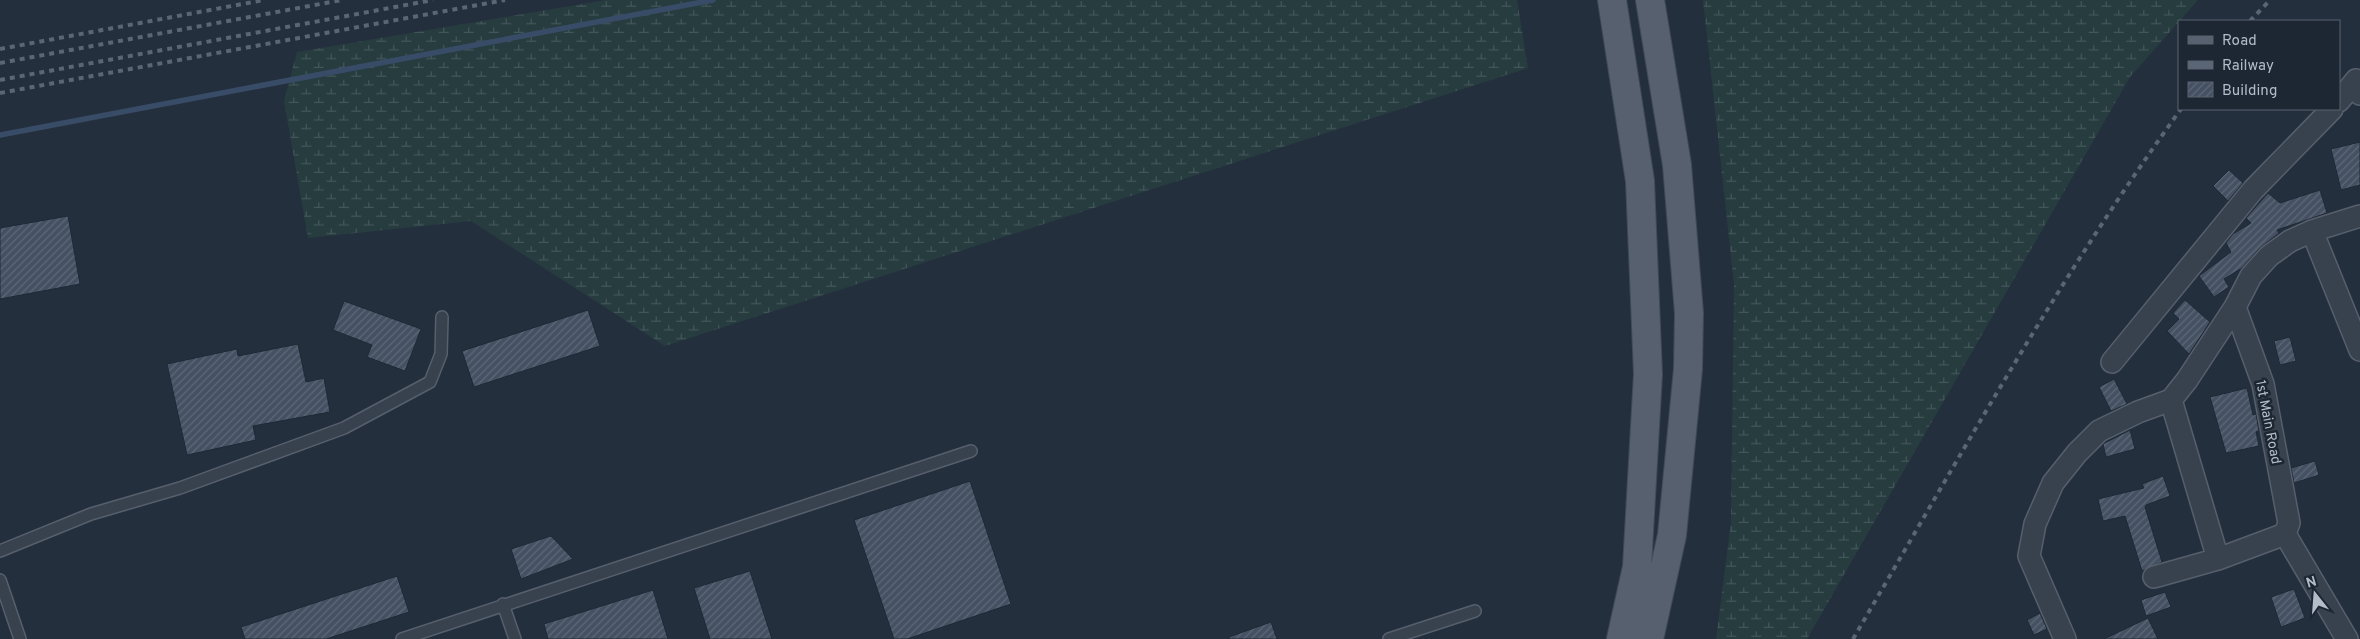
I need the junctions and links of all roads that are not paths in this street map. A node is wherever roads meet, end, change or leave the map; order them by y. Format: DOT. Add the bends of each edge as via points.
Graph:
graph roads {
  1 [pos="1612,0"];
  2 [pos="1650,0"];
  3 [pos="2360,94"];
  4 [pos="2340,100"];
  5 [pos="2331,110"];
  6 [pos="2360,216"];
  7 [pos="2312,230"];
  8 [pos="2235,307"];
  9 [pos="442,317"];
  10 [pos="2360,350"];
  11 [pos="2112,362"];
  12 [pos="2171,400"];
  13 [pos="970,451"];
  14 [pos="2285,534"];
  15 [pos="0,551"];
  16 [pos="2218,559"];
  17 [pos="2154,577"];
  18 [pos="0,580"];
  19 [pos="503,604"];
  20 [pos="1475,611"];
  21 [pos="20,639"];
  22 [pos="402,639"];
  23 [pos="515,639"];
  24 [pos="1389,639"];
  25 [pos="1621,639"];
  26 [pos="1649,639"];
  27 [pos="2065,639"];
  28 [pos="2347,639"];
  1 -- 25 [label="main road" via="1640,181 1648,374 1637,567"];
  2 -- 26 [label="main road" via="1677,165 1689,322 1688,369 1672,535"];
  3 -- 4 [label="street" via="2356,80"];
  5 -- 11 [label="street" via="2253,190"];
  6 -- 7 [label="street"];
  7 -- 8 [label="street" via="2269,256 2251,276"];
  7 -- 10 [label="street"];
  8 -- 12 [label="street"];
  8 -- 14 [label="street, 1st Main Road" via="2263,384 2289,523"];
  9 -- 15 [label="lane" via="441,354 430,382 344,428 180,488 92,514"];
  12 -- 16 [label="street"];
  12 -- 27 [label="street" via="2099,431 2053,483 2035,524 2029,556"];
  13 -- 19 [label="lane"];
  14 -- 16 [label="street"];
  14 -- 28 [label="street"];
  16 -- 17 [label="street"];
  18 -- 21 [label="lane"];
  19 -- 22 [label="lane"];
  19 -- 23 [label="lane"];
  20 -- 24 [label="lane"];
}
